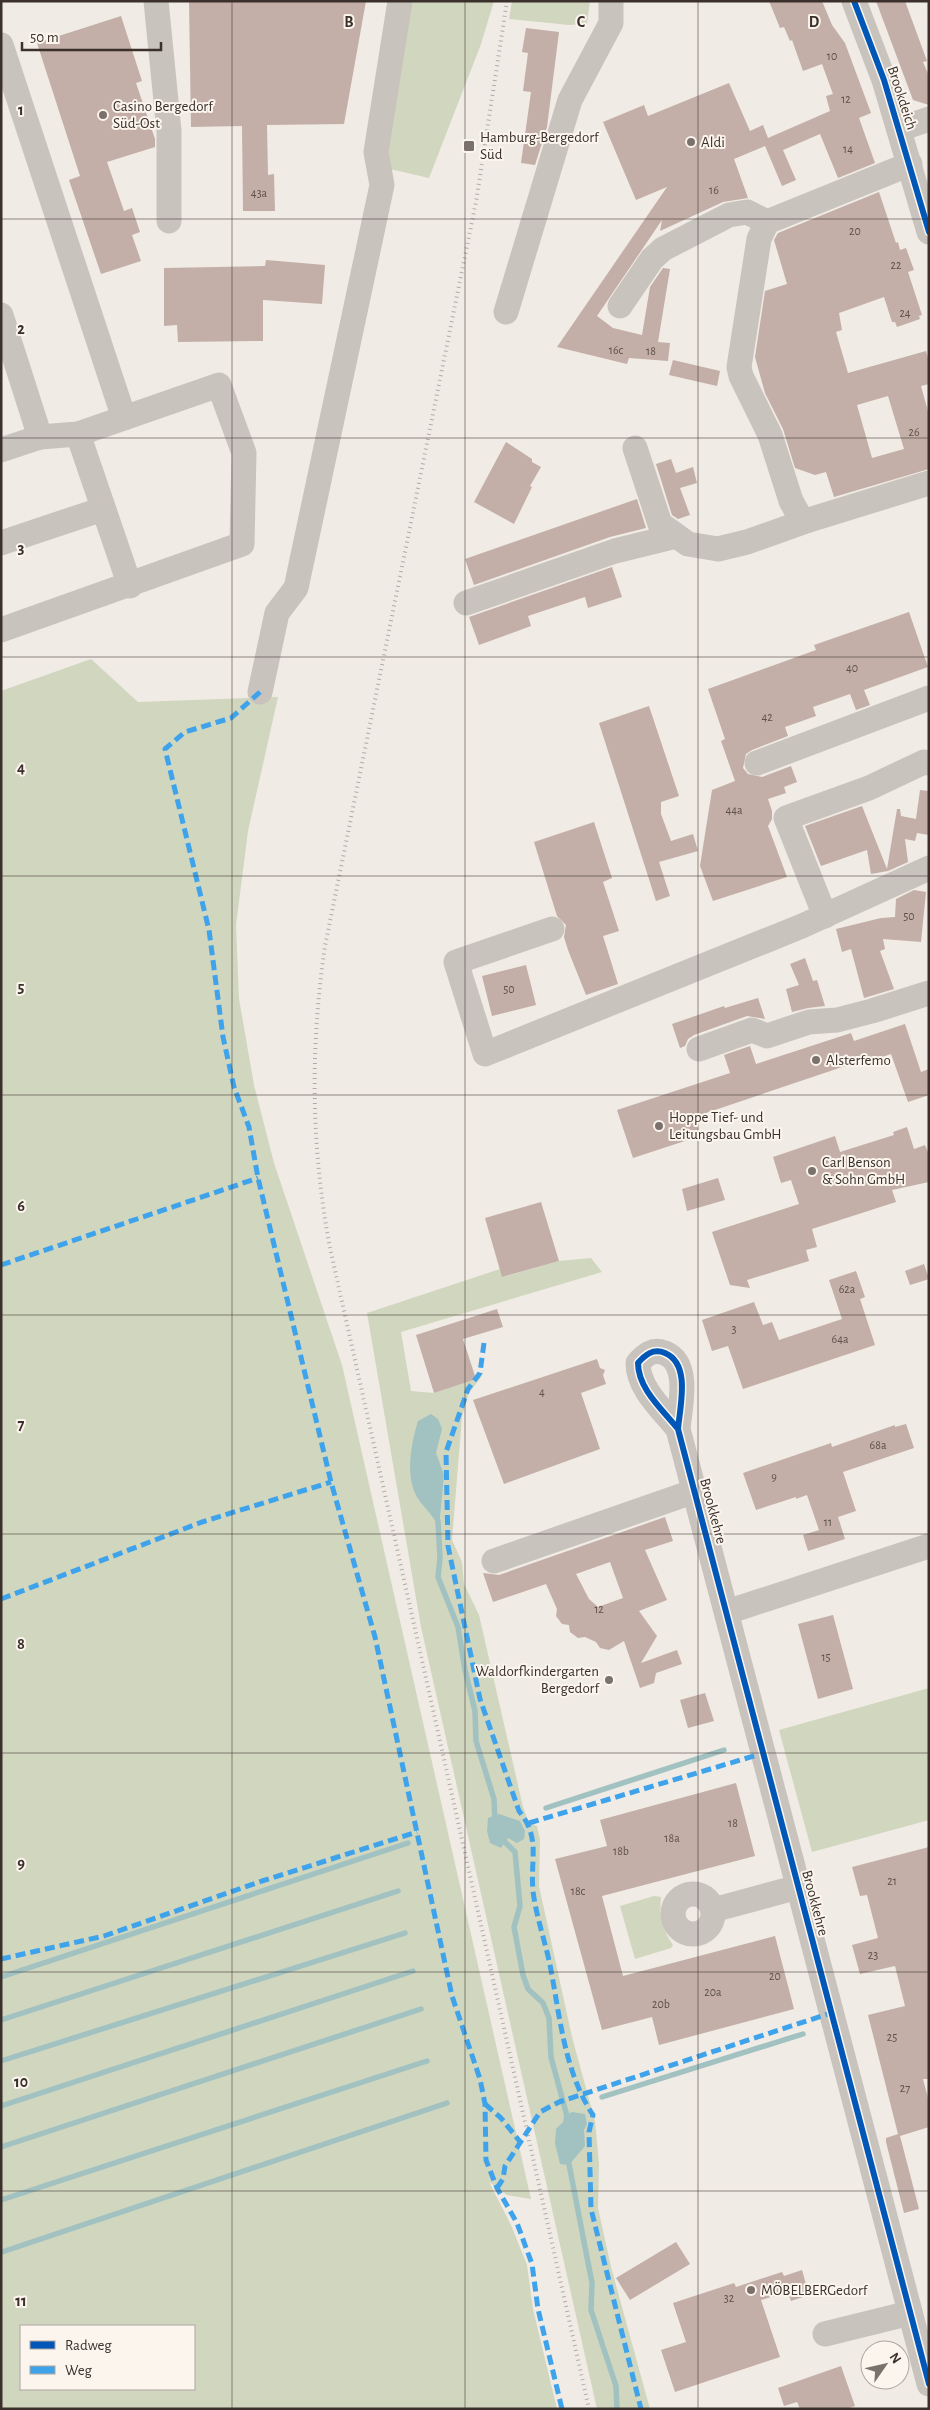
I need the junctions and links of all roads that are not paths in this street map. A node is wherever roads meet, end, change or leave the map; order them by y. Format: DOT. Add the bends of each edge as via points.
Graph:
graph roads {
  1 [pos="156,1"];
  2 [pos="400,1"];
  3 [pos="611,1"];
  4 [pos="854,1"];
  5 [pos="1,44"];
  6 [pos="929,119"];
  7 [pos="900,129"];
  8 [pos="910,164"];
  9 [pos="169,221"];
  10 [pos="767,222"];
  11 [pos="929,232"];
  12 [pos="620,306"];
  13 [pos="506,312"];
  14 [pos="1,315"];
  15 [pos="124,418"];
  16 [pos="78,434"];
  17 [pos="40,437"];
  18 [pos="635,448"];
  19 [pos="1,450"];
  20 [pos="929,483"];
  21 [pos="104,509"];
  22 [pos="809,520"];
  23 [pos="676,536"];
  24 [pos="1,543"];
  25 [pos="130,586"];
  26 [pos="466,603"];
  27 [pos="1,630"];
  28 [pos="260,692"];
  29 [pos="929,698"];
  30 [pos="757,763"];
  31 [pos="929,763"];
  32 [pos="929,868"];
  33 [pos="825,916"];
  34 [pos="552,929"];
  35 [pos="929,993"];
  36 [pos="699,1048"];
  37 [pos="678,1429"];
  38 [pos="695,1491"];
  39 [pos="929,1546"];
  40 [pos="494,1561"];
  41 [pos="727,1612"];
  42 [pos="798,1887"];
  43 [pos="713,1910"];
  44 [pos="910,2313"];
  45 [pos="825,2334"];
  46 [pos="929,2384"];
  1 -- 9 [label="street" via="169,131"];
  2 -- 28 [label="street" via="376,152 382,185 296,588 277,613"];
  3 -- 13 [label="street" via="610,22 570,100"];
  4 -- 7 [label="street, Brookdeich"];
  5 -- 15 [label="street"];
  6 -- 7 [label="street"];
  7 -- 8 [label="street, Brookdeich"];
  8 -- 10 [label="street"];
  8 -- 11 [label="street, Brookdeich"];
  10 -- 12 [label="street" via="747,212 729,215 663,248"];
  10 -- 22 [label="street" via="759,239 741,376 792,479 794,510"];
  14 -- 17 [label="street"];
  15 -- 16 [label="street"];
  15 -- 25 [label="street" via="219,385 244,453 242,544"];
  16 -- 17 [label="street"];
  16 -- 21 [label="street"];
  17 -- 19 [label="street"];
  18 -- 23 [label="street" via="660,524"];
  20 -- 22 [label="street"];
  21 -- 24 [label="street"];
  21 -- 25 [label="street"];
  22 -- 23 [label="street" via="718,549 688,544"];
  23 -- 26 [label="street" via="615,551"];
  25 -- 27 [label="street"];
  29 -- 30 [label="street"];
  31 -- 33 [label="street" via="924,762 868,788 786,818"];
  32 -- 33 [label="street"];
  33 -- 34 [label="street" via="485,1054 456,962"];
  35 -- 36 [label="street" via="872,1011 837,1020 809,1022 767,1036 752,1030"];
  37 -- 38 [label="street, Brookkehre"];
  38 -- 40 [label="street"];
  38 -- 41 [label="street, Brookkehre"];
  39 -- 41 [label="street"];
  41 -- 42 [label="street, Brookkehre"];
  42 -- 43 [label="street"];
  42 -- 44 [label="street, Brookkehre"];
  44 -- 45 [label="street"];
  44 -- 46 [label="street, Brookkehre"];
}
